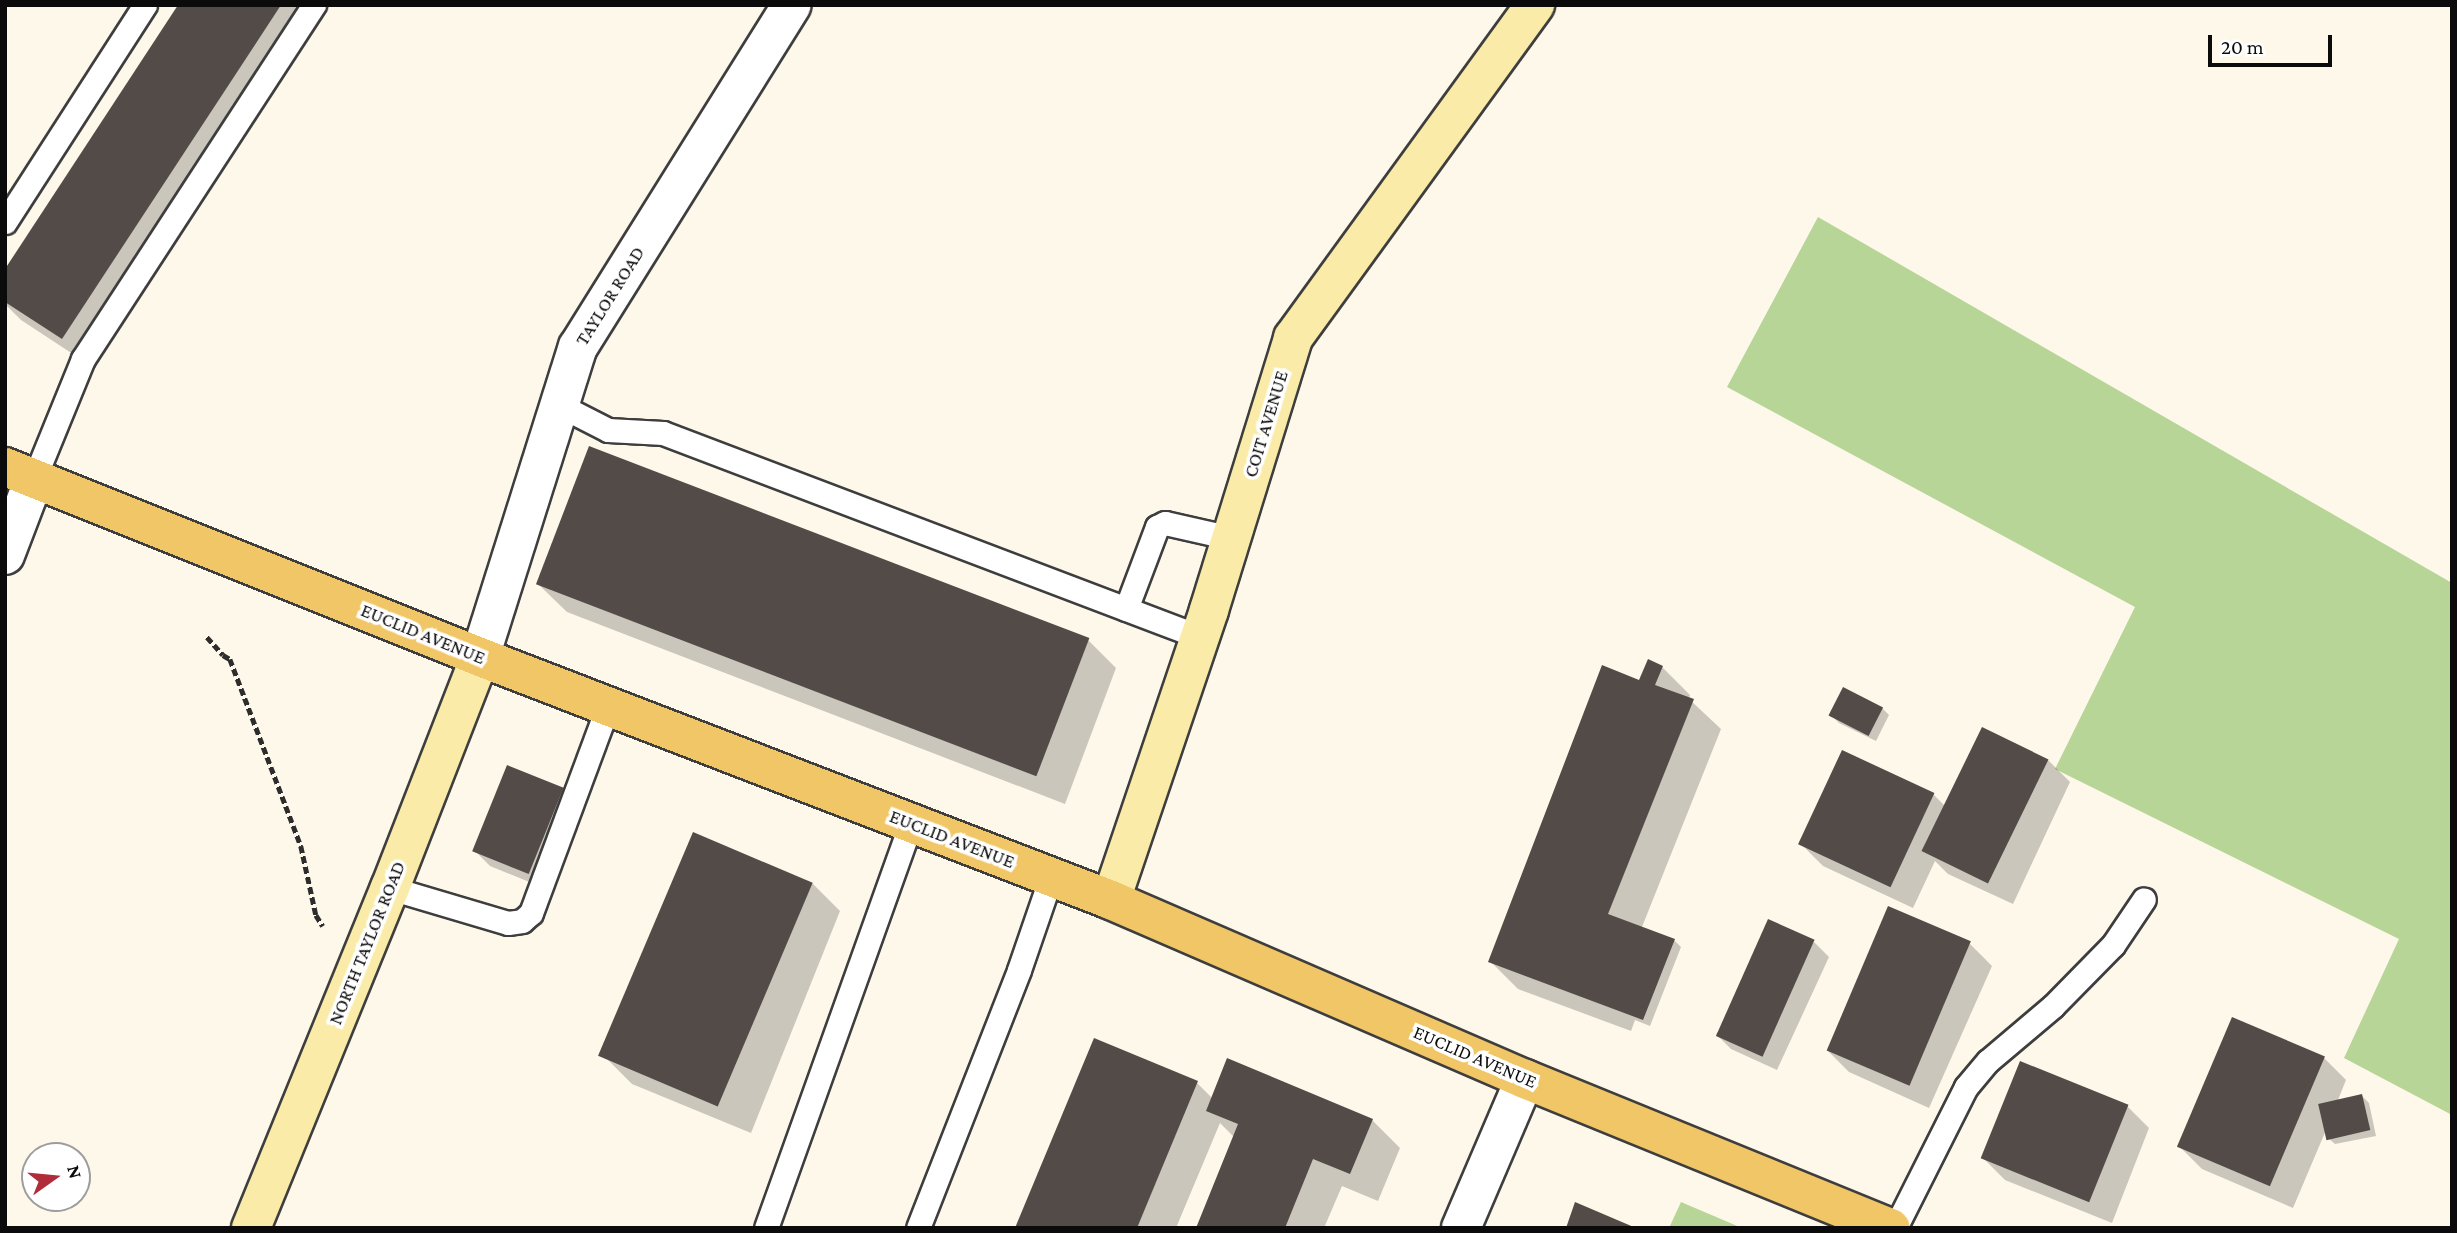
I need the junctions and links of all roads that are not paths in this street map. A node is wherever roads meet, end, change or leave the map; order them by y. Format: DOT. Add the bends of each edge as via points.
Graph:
graph roads {
  1 [pos="145,5"];
  2 [pos="314,5"];
  3 [pos="792,5"];
  4 [pos="1535,5"];
  5 [pos="5,222"];
  6 [pos="559,405"];
  7 [pos="20,473"];
  8 [pos="1231,538"];
  9 [pos="5,555"];
  10 [pos="1126,609"];
  11 [pos="1200,636"];
  12 [pos="480,657"];
  13 [pos="608,706"];
  14 [pos="911,823"];
  15 [pos="1051,877"];
  16 [pos="390,888"];
  17 [pos="2144,899"];
  18 [pos="1111,900"];
  19 [pos="1525,1079"];
  20 [pos="251,1228"];
  21 [pos="766,1228"];
  22 [pos="918,1228"];
  23 [pos="1461,1228"];
  24 [pos="1893,1228"];
  1 -- 5 [label="lane"];
  2 -- 7 [label="lane" via="83,359"];
  3 -- 6 [label="street, TAYLOR ROAD" via="578,348"];
  4 -- 8 [label="street, COIT AVENUE" via="1293,338"];
  6 -- 10 [label="lane" via="607,430 663,433"];
  6 -- 12 [label="street, TAYLOR ROAD"];
  7 -- 9 [label="street"];
  7 -- 12 [label="main road, EUCLID AVENUE"];
  8 -- 10 [label="lane" via="1165,523 1157,527"];
  8 -- 11 [label="street, COIT AVENUE"];
  10 -- 11 [label="lane"];
  11 -- 18 [label="street, COIT AVENUE"];
  12 -- 13 [label="main road, EUCLID AVENUE"];
  12 -- 16 [label="street, NORTH TAYLOR ROAD"];
  13 -- 14 [label="main road, EUCLID AVENUE"];
  13 -- 16 [label="lane" via="531,913 522,921 508,923"];
  14 -- 15 [label="main road, EUCLID AVENUE"];
  14 -- 21 [label="lane"];
  15 -- 18 [label="main road, EUCLID AVENUE"];
  15 -- 22 [label="lane"];
  16 -- 20 [label="street, NORTH TAYLOR ROAD"];
  17 -- 24 [label="lane" via="2113,946 2053,1006 1988,1061 1966,1087"];
  18 -- 19 [label="main road, EUCLID AVENUE"];
  19 -- 23 [label="street"];
  19 -- 24 [label="main road, EUCLID AVENUE"];
}
